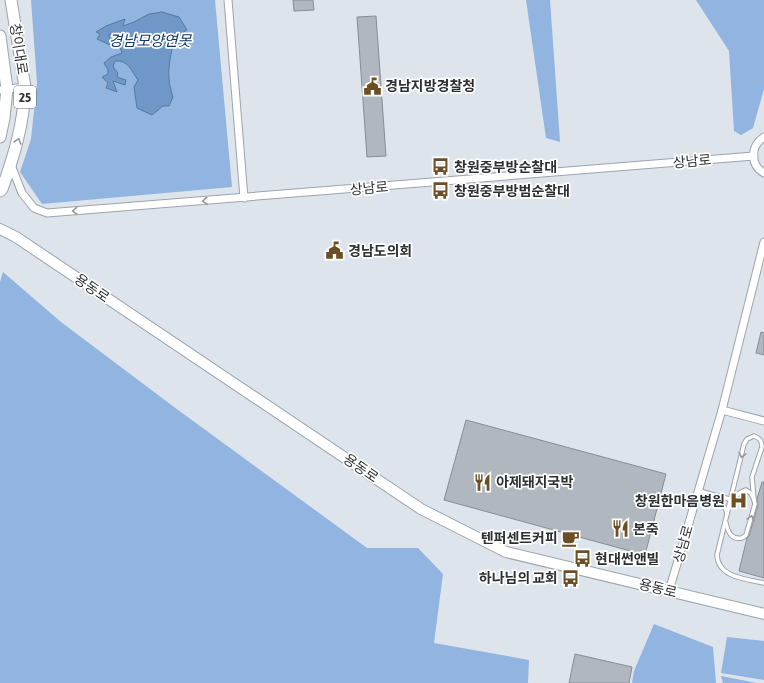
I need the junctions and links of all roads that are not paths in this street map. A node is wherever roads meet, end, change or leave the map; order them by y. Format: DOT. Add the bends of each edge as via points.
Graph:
graph roads {
  1 [pos="12,0"];
  2 [pos="228,0"];
  3 [pos="0,36"];
  4 [pos="25,87"];
  5 [pos="3,89"];
  6 [pos="0,137"];
  7 [pos="764,138"];
  8 [pos="754,156"];
  9 [pos="11,165"];
  10 [pos="764,173"];
  11 [pos="0,191"];
  12 [pos="244,198"];
  13 [pos="0,229"];
  14 [pos="764,242"];
  15 [pos="722,410"];
  16 [pos="764,421"];
  17 [pos="697,495"];
  18 [pos="731,499"];
  19 [pos="754,500"];
  20 [pos="726,522"];
  21 [pos="764,583"];
  22 [pos="669,591"];
  23 [pos="764,614"];
  1 -- 4 [label="main road, 창이대로 / 25"];
  2 -- 12 [label="street"];
  3 -- 5 [label="main road, 창이대로"];
  4 -- 5 [label="street"];
  9 -- 4 [label="main road, 창이대로 / 25, one-way" via="20,134"];
  5 -- 6 [label="main road, 창이대로" via="4,118"];
  7 -- 8 [label="street" via="756,145"];
  8 -- 10 [label="street" via="756,166"];
  8 -- 12 [label="street, 상남로"];
  9 -- 11 [label="main road, 창이대로 / 25"];
  12 -- 9 [label="street, 상남로, one-way" via="48,213 34,208 22,193"];
  13 -- 22 [label="street, 용동로" via="16,237 422,509 506,552"];
  14 -- 15 [label="street, 상남로"];
  15 -- 16 [label="street"];
  15 -- 17 [label="street, 상남로"];
  17 -- 18 [label="lane"];
  17 -- 20 [label="lane" via="726,508"];
  17 -- 22 [label="street, 상남로"];
  18 -- 19 [label="lane" via="746,490"];
  19 -- 18 [label="lane, one-way" via="752,477 762,447 760,439 754,436 747,439 744,444"];
  18 -- 20 [label="lane"];
  20 -- 19 [label="lane, one-way" via="729,534 733,537 742,538 746,535"];
  20 -- 21 [label="lane" via="717,555 721,567 732,576"];
  22 -- 23 [label="street, 용동로"];
}
